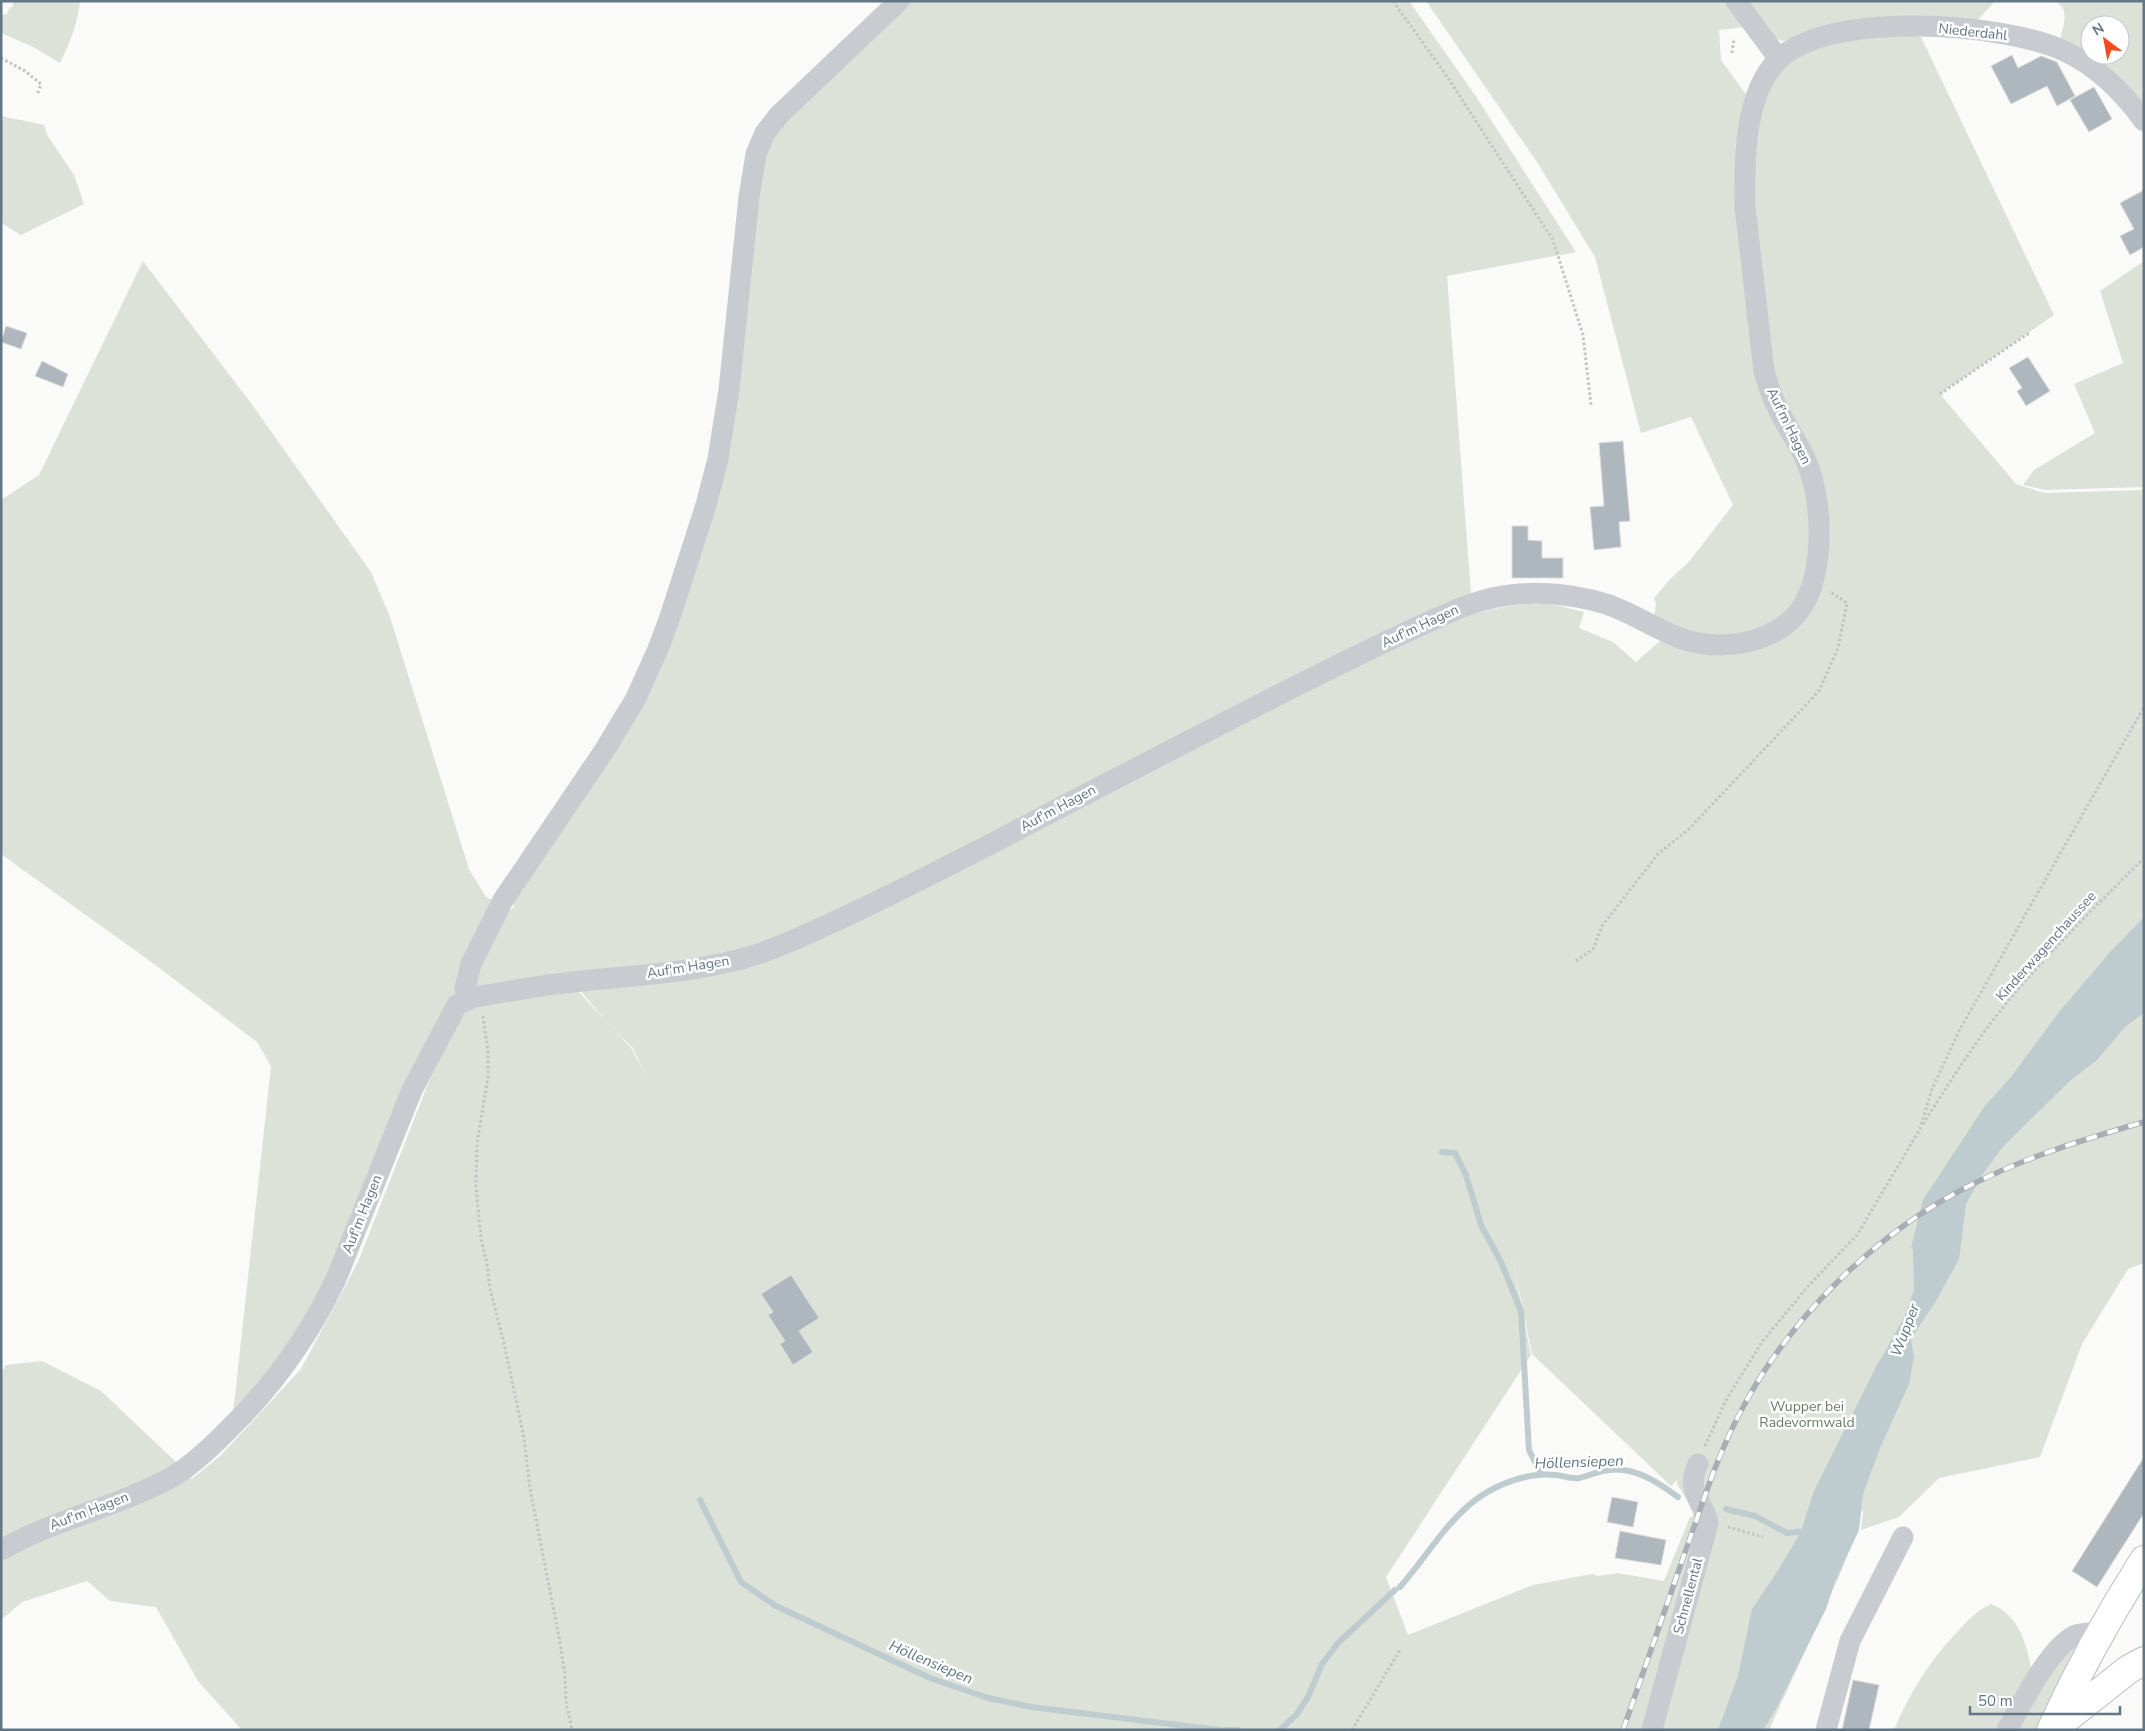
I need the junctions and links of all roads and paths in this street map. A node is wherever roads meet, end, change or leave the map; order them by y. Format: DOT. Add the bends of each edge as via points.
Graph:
graph roads {
  1 [pos="899,1"];
  2 [pos="1393,1"];
  3 [pos="1736,1"];
  4 [pos="1734,38"];
  5 [pos="1732,53"];
  6 [pos="1,58"];
  7 [pos="1779,58"];
  8 [pos="37,95"];
  9 [pos="2144,121"];
  10 [pos="2029,333"];
  11 [pos="1940,394"];
  12 [pos="1591,405"];
  13 [pos="1814,581"];
  14 [pos="2144,707"];
  15 [pos="2144,858"];
  16 [pos="1576,961"];
  17 [pos="475,997"];
  18 [pos="1920,1129"];
  19 [pos="1698,1464"];
  20 [pos="1722,1525"];
  21 [pos="1763,1537"];
  22 [pos="1903,1537"];
  23 [pos="1,1550"];
  24 [pos="2144,1560"];
  25 [pos="2100,1632"];
  26 [pos="1400,1650"];
  27 [pos="2144,1661"];
  28 [pos="572,1730"];
  29 [pos="1352,1730"];
  30 [pos="1652,1730"];
  31 [pos="1826,1730"];
  32 [pos="2007,1730"];
  33 [pos="2051,1730"];
  1 -- 17 [label="street" via="765,132 756,154 749,197 729,390 718,459 670,617 635,700 503,900 470,964 465,988"];
  2 -- 12 [label="path" via="1448,78 1553,240 1583,335"];
  3 -- 7 [label="street"];
  4 -- 5 [label="path"];
  6 -- 8 [label="path" via="41,84"];
  7 -- 9 [label="street, Niederdahl" via="1827,35 1864,27 1919,26 2017,37 2060,49 2086,63 2122,93"];
  7 -- 13 [label="street, Auf'm Hagen" via="1760,86 1754,103 1747,147 1745,207 1764,372 1776,405 1806,460 1814,486 1818,532"];
  10 -- 11 [label="path"];
  13 -- 16 [label="path" via="1847,603 1838,648 1820,691 1690,830 1658,854 1602,926 1593,949"];
  13 -- 17 [label="street, Auf'm Hagen" via="1807,600 1786,625 1761,638 1728,644 1688,641 1610,605 1579,597 1539,593 1484,600 1459,608 1355,656 944,868 789,942 724,963"];
  14 -- 18 [label="path" via="1960,1029 1932,1089"];
  15 -- 18 [label="path, Kinderwagenchaussee" via="2019,988 1954,1076"];
  17 -- 23 [label="street, Auf'm Hagen" via="457,1005 412,1090 324,1304 273,1382 220,1438 178,1473"];
  17 -- 28 [label="path" via="484,1023 488,1051 488,1077 477,1143 476,1188 481,1238 524,1438"];
  18 -- 19 [label="path" via="1857,1235 1809,1285 1741,1372"];
  19 -- 30 [label="street, Schnellental" via="1693,1474 1695,1495 1708,1523"];
  20 -- 21 [label="path"];
  22 -- 31 [label="street" via="1850,1641"];
  24 -- 25 [label="main road"];
  25 -- 32 [label="street" via="2076,1635 2064,1644 2034,1682"];
  25 -- 33 [label="main road"];
  26 -- 29 [label="path"];
  27 -- 33 [label="main road"];
}
